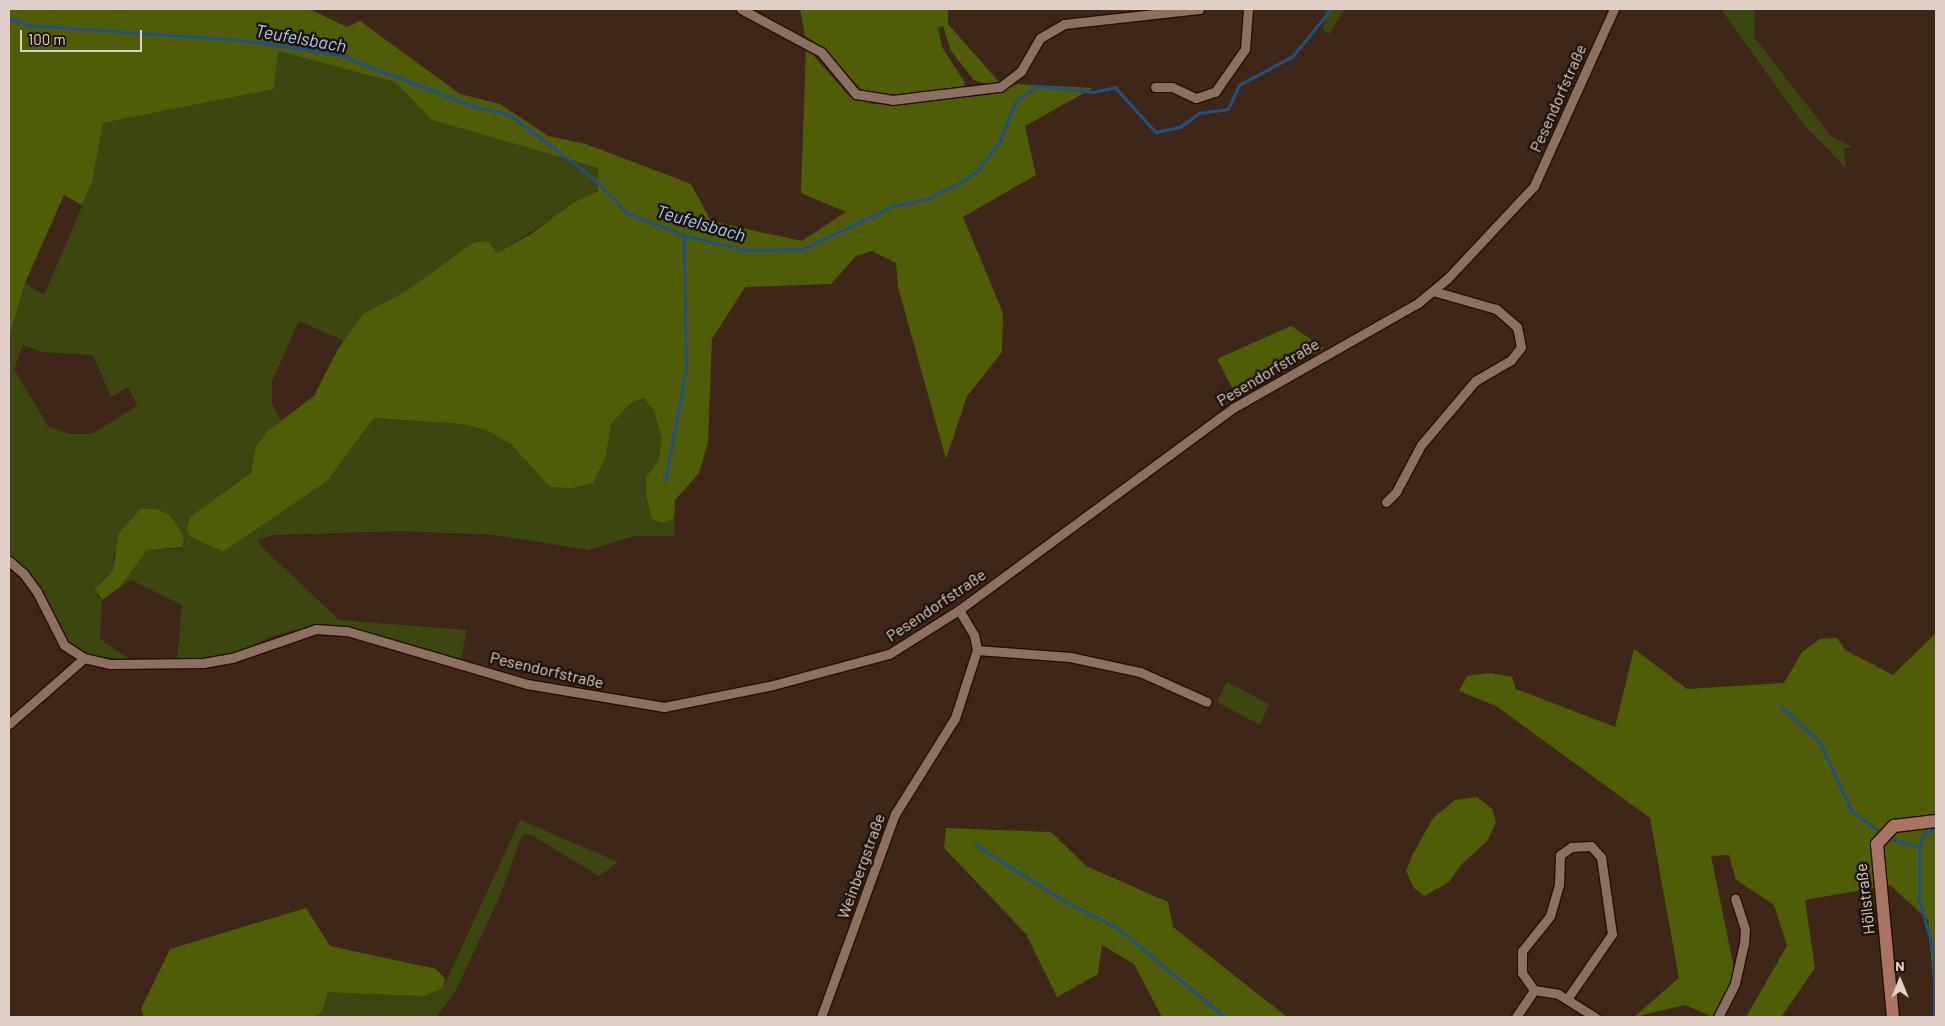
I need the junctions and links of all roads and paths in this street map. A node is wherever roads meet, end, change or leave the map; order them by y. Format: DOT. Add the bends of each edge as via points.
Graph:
graph roads {
  1 [pos="741,9"];
  2 [pos="1199,9"];
  3 [pos="1248,9"];
  4 [pos="1614,9"];
  5 [pos="1155,87"];
  6 [pos="1433,292"];
  7 [pos="1386,502"];
  8 [pos="9,561"];
  9 [pos="959,610"];
  10 [pos="978,650"];
  11 [pos="84,658"];
  12 [pos="1207,702"];
  13 [pos="9,724"];
  14 [pos="1936,821"];
  15 [pos="1735,899"];
  16 [pos="1534,990"];
  17 [pos="1567,999"];
  18 [pos="820,1017"];
  19 [pos="1516,1017"];
  20 [pos="1595,1017"];
  21 [pos="1718,1017"];
  22 [pos="1893,1017"];
  1 -- 2 [label="street" via="821,52 856,94 885,100 1000,87 1021,71 1040,38 1064,24"];
  3 -- 5 [label="street" via="1245,49 1215,92 1196,98 1172,87"];
  4 -- 6 [label="street, Pesendorfstraße" via="1534,186 1499,228"];
  6 -- 7 [label="street" via="1496,309 1517,327 1520,347 1511,360 1475,381 1421,445"];
  6 -- 9 [label="street, Pesendorfstraße" via="1233,408"];
  8 -- 11 [label="street, Pesendorfstraße" via="33,586 64,645"];
  9 -- 10 [label="street" via="974,635"];
  9 -- 11 [label="street, Pesendorfstraße" via="889,654 773,685 664,707 527,684 347,632 324,629 287,636 232,658 203,663 144,666"];
  10 -- 12 [label="street" via="1079,659 1140,672"];
  10 -- 18 [label="street, Weinbergstraße" via="950,726 895,814"];
  11 -- 13 [label="street"];
  14 -- 22 [label="street, Höllstraße" via="1894,826 1877,844"];
  15 -- 21 [label="street" via="1745,929 1744,943 1735,983"];
  16 -- 17 [label="street" via="1552,992"];
  16 -- 17 [label="street" via="1522,973 1522,951 1550,916 1559,884 1560,855 1571,846 1591,846 1601,857 1612,934"];
  16 -- 19 [label="street"];
  17 -- 20 [label="street"];
}
